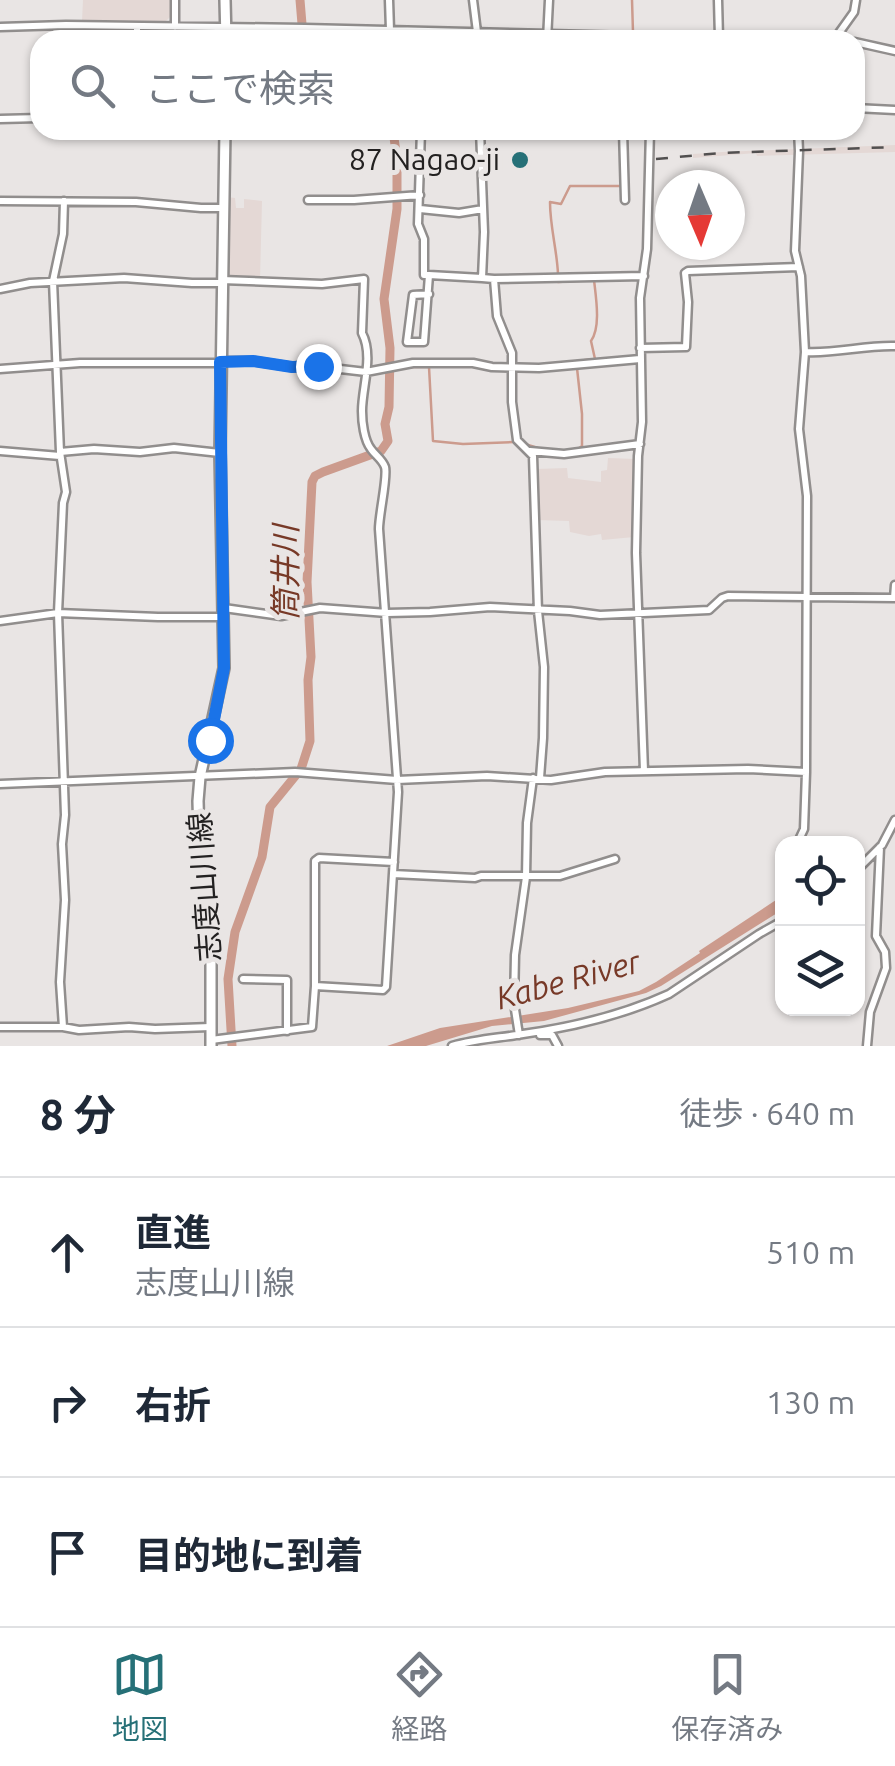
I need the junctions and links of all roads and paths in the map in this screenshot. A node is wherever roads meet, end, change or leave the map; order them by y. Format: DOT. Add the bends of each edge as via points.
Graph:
graph roads {
  1 [pos="175,0"];
  2 [pos="225,0"];
  3 [pos="388,0"];
  4 [pos="474,0"];
  5 [pos="548,0"];
  6 [pos="718,0"];
  7 [pos="856,0"];
  8 [pos="0,26"];
  9 [pos="137,26"];
  10 [pos="175,26"];
  11 [pos="226,27"];
  12 [pos="332,29"];
  13 [pos="137,30"];
  14 [pos="376,30"];
  15 [pos="390,30"];
  16 [pos="477,30"];
  17 [pos="547,30"];
  18 [pos="719,30"];
  19 [pos="841,30"];
  20 [pos="865,44"];
  21 [pos="895,50"];
  22 [pos="865,109"];
  23 [pos="895,110"];
  24 [pos="30,118"];
  25 [pos="0,119"];
  26 [pos="225,140"];
  27 [pos="421,140"];
  28 [pos="480,140"];
  29 [pos="623,140"];
  30 [pos="650,140"];
  31 [pos="799,140"];
  32 [pos="420,195"];
  33 [pos="308,200"];
  34 [pos="625,200"];
  35 [pos="0,201"];
  36 [pos="64,201"];
  37 [pos="224,208"];
  38 [pos="420,209"];
  39 [pos="483,210"];
  40 [pos="799,267"];
  41 [pos="430,275"];
  42 [pos="644,276"];
  43 [pos="482,278"];
  44 [pos="494,279"];
  45 [pos="53,281"];
  46 [pos="222,281"];
  47 [pos="0,289"];
  48 [pos="429,294"];
  49 [pos="895,346"];
  50 [pos="640,348"];
  51 [pos="804,352"];
  52 [pos="640,359"];
  53 [pos="220,362"];
  54 [pos="58,364"];
  55 [pos="512,367"];
  56 [pos="0,368"];
  57 [pos="366,372"];
  58 [pos="640,444"];
  59 [pos="0,451"];
  60 [pos="530,451"];
  61 [pos="60,454"];
  62 [pos="220,454"];
  63 [pos="895,585"];
  64 [pos="806,598"];
  65 [pos="895,598"];
  66 [pos="538,611"];
  67 [pos="638,612"];
  68 [pos="58,613"];
  69 [pos="224,613"];
  70 [pos="387,613"];
  71 [pos="0,621"];
  72 [pos="644,771"];
  73 [pos="806,772"];
  74 [pos="200,778"];
  75 [pos="536,778"];
  76 [pos="397,780"];
  77 [pos="64,782"];
  78 [pos="0,784"];
  79 [pos="895,820"];
  80 [pos="801,836"];
  81 [pos="880,848"];
  82 [pos="615,860"];
  83 [pos="394,862"];
  84 [pos="865,862"];
  85 [pos="393,874"];
  86 [pos="526,877"];
  87 [pos="775,924"];
  88 [pos="243,978"];
  89 [pos="315,986"];
  90 [pos="210,1026"];
  91 [pos="0,1027"];
  92 [pos="64,1027"];
  93 [pos="287,1031"];
  94 [pos="519,1033"];
  95 [pos="211,1043"];
  96 [pos="452,1046"];
  97 [pos="558,1046"];
  98 [pos="867,1046"];
  1 -- 10 [label="street"];
  2 -- 11 [label="main road"];
  3 -- 15 [label="street"];
  4 -- 16 [label="street"];
  5 -- 17 [label="street"];
  6 -- 18 [label="street"];
  7 -- 19 [label="street"];
  8 -- 9 [label="street"];
  9 -- 10 [label="street"];
  9 -- 13 [label="street"];
  10 -- 11 [label="street"];
  11 -- 12 [label="street"];
  12 -- 14 [label="street"];
  14 -- 15 [label="street"];
  20 -- 21 [label="street"];
  22 -- 23 [label="street"];
  24 -- 25 [label="street"];
  26 -- 37 [label="main road, 志度山川線"];
  27 -- 32 [label="street"];
  28 -- 39 [label="street"];
  29 -- 34 [label="street"];
  30 -- 42 [label="street"];
  31 -- 40 [label="street"];
  32 -- 33 [label="street"];
  32 -- 38 [label="street"];
  35 -- 36 [label="street"];
  36 -- 37 [label="street"];
  36 -- 45 [label="street"];
  37 -- 46 [label="main road, 志度山川線"];
  38 -- 39 [label="street"];
  38 -- 41 [label="street" via="424,274"];
  39 -- 43 [label="street"];
  40 -- 50 [label="street" via="688,271 686,347"];
  40 -- 51 [label="street"];
  41 -- 43 [label="street"];
  41 -- 48 [label="street"];
  42 -- 44 [label="street"];
  42 -- 50 [label="street"];
  43 -- 44 [label="street"];
  44 -- 55 [label="street"];
  45 -- 46 [label="street"];
  45 -- 47 [label="street"];
  45 -- 54 [label="street"];
  46 -- 53 [label="main road, 志度山川線"];
  46 -- 57 [label="street" via="364,279"];
  48 -- 48 [label="street" via="412,299 407,342 424,342"];
  49 -- 51 [label="street"];
  50 -- 52 [label="street"];
  51 -- 64 [label="street"];
  52 -- 55 [label="street"];
  52 -- 58 [label="street"];
  53 -- 54 [label="street"];
  53 -- 57 [label="street"];
  53 -- 62 [label="main road, 志度山川線"];
  54 -- 56 [label="street"];
  54 -- 61 [label="street"];
  55 -- 57 [label="street" via="403,364"];
  55 -- 60 [label="street" via="518,440"];
  57 -- 70 [label="street" via="362,418 386,474 379,516"];
  58 -- 60 [label="street" via="564,454"];
  58 -- 67 [label="street"];
  59 -- 61 [label="street"];
  60 -- 66 [label="street"];
  61 -- 62 [label="street" via="174,448"];
  61 -- 68 [label="street" via="66,492"];
  62 -- 69 [label="main road, 志度山川線"];
  63 -- 65 [label="street"];
  64 -- 65 [label="street"];
  64 -- 67 [label="street" via="728,596 708,610"];
  64 -- 73 [label="street"];
  66 -- 67 [label="street"];
  66 -- 70 [label="street"];
  66 -- 75 [label="street" via="544,738"];
  67 -- 72 [label="street"];
  68 -- 69 [label="street"];
  68 -- 71 [label="street"];
  68 -- 77 [label="street"];
  69 -- 70 [label="street"];
  69 -- 74 [label="main road, 志度山川線" via="224,668"];
  70 -- 76 [label="street"];
  72 -- 73 [label="street"];
  72 -- 75 [label="street"];
  73 -- 80 [label="street"];
  74 -- 76 [label="street" via="298,772"];
  74 -- 77 [label="street"];
  74 -- 90 [label="main road, 志度山川線" via="212,949"];
  75 -- 76 [label="street"];
  75 -- 86 [label="street"];
  76 -- 83 [label="street"];
  77 -- 78 [label="street"];
  77 -- 92 [label="street"];
  79 -- 81 [label="street"];
  81 -- 84 [label="street"];
  81 -- 98 [label="street" via="876,936 886,968 870,1012"];
  82 -- 86 [label="street" via="560,876"];
  83 -- 85 [label="street"];
  83 -- 89 [label="street" via="315,862"];
  85 -- 86 [label="street"];
  85 -- 89 [label="street" via="386,986"];
  86 -- 94 [label="street" via="515,955"];
  87 -- 94 [label="street" via="656,1000"];
  88 -- 93 [label="street" via="287,980"];
  89 -- 93 [label="street" via="312,1027"];
  90 -- 92 [label="street"];
  90 -- 95 [label="main road, 志度山川線"];
  91 -- 92 [label="street"];
  93 -- 95 [label="street"];
  94 -- 96 [label="street"];
  94 -- 97 [label="street" via="552,1035"];
}
